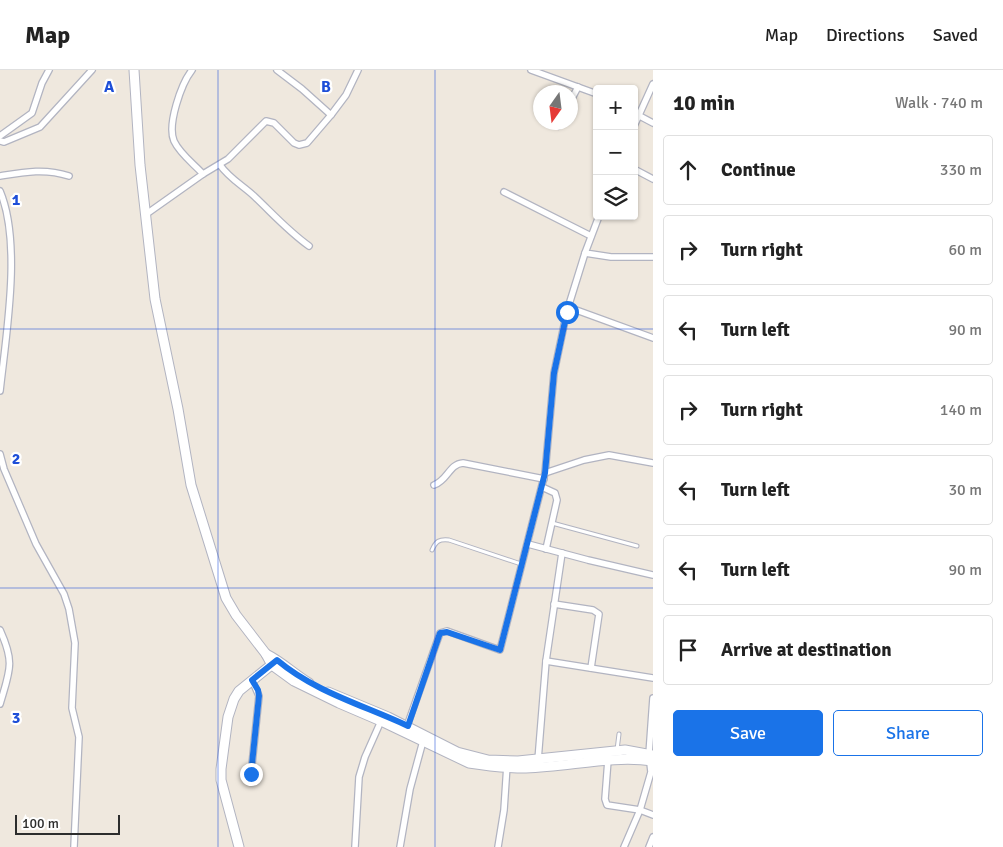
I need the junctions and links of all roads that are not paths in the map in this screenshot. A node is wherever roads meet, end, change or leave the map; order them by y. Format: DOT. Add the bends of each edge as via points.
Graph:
graph roads {
  1 [pos="48,70"];
  2 [pos="92,70"];
  3 [pos="134,70"];
  4 [pos="192,70"];
  5 [pos="277,70"];
  6 [pos="358,70"];
  7 [pos="531,70"];
  8 [pos="653,84"];
  9 [pos="572,85"];
  10 [pos="578,87"];
  11 [pos="593,93"];
  12 [pos="638,110"];
  13 [pos="638,115"];
  14 [pos="331,116"];
  15 [pos="653,123"];
  16 [pos="0,136"];
  17 [pos="0,141"];
  18 [pos="220,164"];
  19 [pos="638,171"];
  20 [pos="203,174"];
  21 [pos="0,176"];
  22 [pos="69,176"];
  23 [pos="653,178"];
  24 [pos="0,191"];
  25 [pos="504,192"];
  26 [pos="145,215"];
  27 [pos="598,220"];
  28 [pos="592,236"];
  29 [pos="308,246"];
  30 [pos="585,253"];
  31 [pos="653,257"];
  32 [pos="568,307"];
  33 [pos="653,338"];
  34 [pos="0,391"];
  35 [pos="0,454"];
  36 [pos="653,463"];
  37 [pos="545,473"];
  38 [pos="544,479"];
  39 [pos="434,485"];
  40 [pos="542,486"];
  41 [pos="552,523"];
  42 [pos="528,544"];
  43 [pos="637,546"];
  44 [pos="546,548"];
  45 [pos="432,550"];
  46 [pos="562,553"];
  47 [pos="523,565"];
  48 [pos="653,574"];
  49 [pos="554,604"];
  50 [pos="0,630"];
  51 [pos="546,661"];
  52 [pos="275,662"];
  53 [pos="591,668"];
  54 [pos="653,678"];
  55 [pos="252,680"];
  56 [pos="653,698"];
  57 [pos="0,704"];
  58 [pos="381,720"];
  59 [pos="406,729"];
  60 [pos="619,734"];
  61 [pos="423,741"];
  62 [pos="617,751"];
  63 [pos="651,758"];
  64 [pos="538,760"];
  65 [pos="608,760"];
  66 [pos="507,764"];
  67 [pos="251,774"];
  68 [pos="640,810"];
  69 [pos="653,815"];
  70 [pos="653,836"];
  71 [pos="74,847"];
  72 [pos="239,847"];
  73 [pos="355,847"];
  74 [pos="400,847"];
  75 [pos="498,847"];
  76 [pos="624,847"];
  77 [pos="649,847"];
  1 -- 16 [label="street" via="32,112"];
  2 -- 17 [label="street" via="40,127 6,142"];
  3 -- 26 [label="street"];
  4 -- 20 [label="street" via="181,86 172,131 176,146"];
  5 -- 14 [label="street"];
  6 -- 14 [label="street"];
  7 -- 9 [label="street"];
  8 -- 12 [label="street"];
  10 -- 11 [label="street"];
  13 -- 15 [label="street"];
  14 -- 18 [label="street" via="302,145 294,143 274,123 266,121"];
  18 -- 20 [label="street"];
  18 -- 29 [label="street" via="225,173"];
  19 -- 23 [label="street"];
  20 -- 26 [label="street"];
  21 -- 22 [label="street" via="44,170"];
  24 -- 34 [label="street" via="10,230 11,254"];
  25 -- 28 [label="street"];
  26 -- 52 [label="street" via="155,298 196,504 226,598"];
  27 -- 28 [label="street"];
  28 -- 30 [label="street"];
  30 -- 31 [label="street" via="611,258"];
  30 -- 32 [label="street"];
  32 -- 33 [label="street"];
  32 -- 37 [label="street" via="554,373"];
  35 -- 71 [label="street" via="36,544 69,609 75,650 72,708 78,737"];
  36 -- 37 [label="street" via="609,455"];
  37 -- 38 [label="street"];
  38 -- 39 [label="street" via="462,463 454,466 445,479"];
  38 -- 40 [label="street"];
  40 -- 41 [label="street" via="557,495"];
  40 -- 42 [label="street"];
  41 -- 43 [label="lane"];
  41 -- 44 [label="street"];
  42 -- 44 [label="street"];
  42 -- 47 [label="street"];
  44 -- 46 [label="street"];
  45 -- 47 [label="lane" via="437,541 449,540"];
  46 -- 48 [label="street"];
  46 -- 49 [label="street"];
  47 -- 59 [label="street" via="500,650 447,632 440,633"];
  49 -- 51 [label="street"];
  49 -- 53 [label="street" via="593,610 599,614"];
  50 -- 57 [label="street" via="10,662"];
  51 -- 53 [label="street"];
  51 -- 64 [label="street"];
  52 -- 55 [label="street"];
  52 -- 58 [label="street" via="301,684 339,704"];
  52 -- 59 [label="street" via="314,686"];
  53 -- 54 [label="street"];
  55 -- 67 [label="street" via="259,696"];
  55 -- 72 [label="street" via="239,691 230,708 221,769 223,792"];
  56 -- 63 [label="street"];
  58 -- 59 [label="street"];
  58 -- 73 [label="street" via="360,777"];
  59 -- 61 [label="street"];
  59 -- 66 [label="street" via="466,755"];
  60 -- 62 [label="lane"];
  61 -- 66 [label="street" via="469,763"];
  61 -- 74 [label="street" via="410,789"];
  62 -- 63 [label="street" via="637,752"];
  62 -- 64 [label="street"];
  63 -- 65 [label="street"];
  63 -- 68 [label="street" via="651,772"];
  64 -- 66 [label="street"];
  65 -- 66 [label="street" via="527,768"];
  65 -- 68 [label="street" via="607,805"];
  66 -- 75 [label="street"];
  68 -- 69 [label="street"];
  68 -- 76 [label="street"];
  70 -- 77 [label="street"];
}
